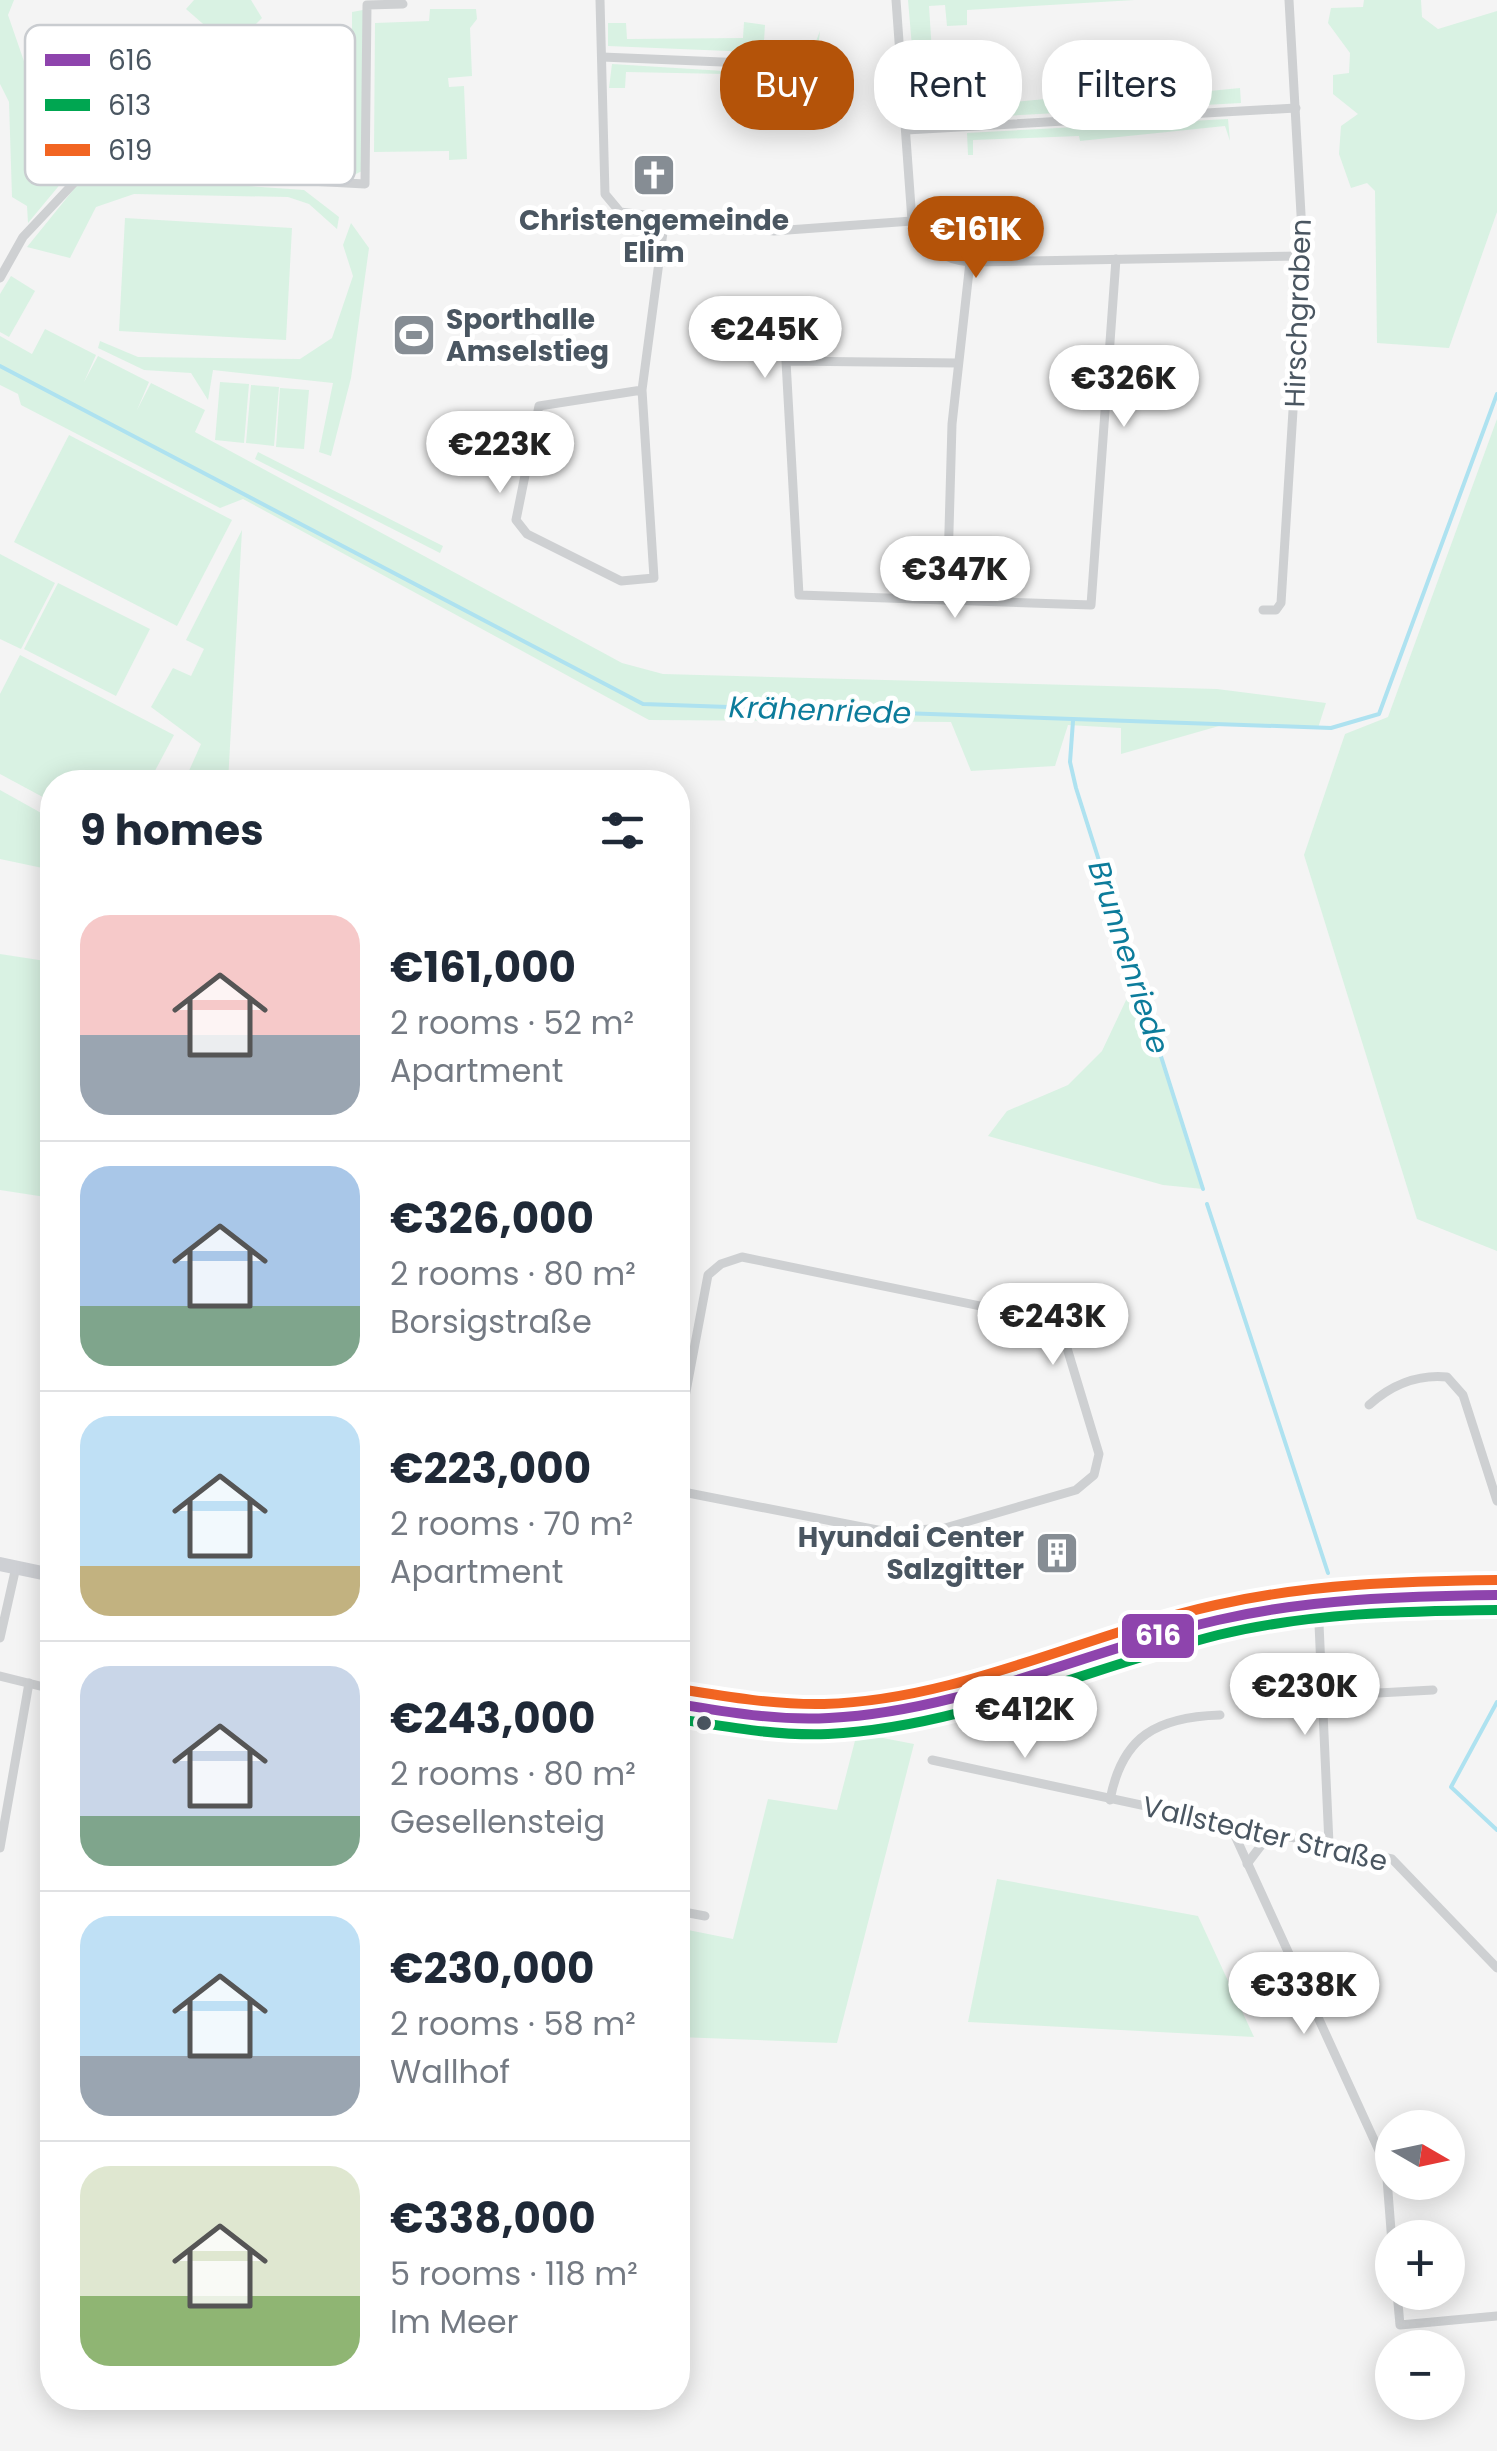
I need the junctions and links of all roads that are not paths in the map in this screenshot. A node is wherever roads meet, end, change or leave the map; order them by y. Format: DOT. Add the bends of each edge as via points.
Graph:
graph roads {
  1 [pos="600,0"];
  2 [pos="896,0"];
  3 [pos="1289,0"];
  4 [pos="403,4"];
  5 [pos="899,40"];
  6 [pos="602,57"];
  7 [pos="720,62"];
  8 [pos="1296,108"];
  9 [pos="1022,123"];
  10 [pos="906,130"];
  11 [pos="355,183"];
  12 [pos="72,185"];
  13 [pos="665,218"];
  14 [pos="912,221"];
  15 [pos="1301,256"];
  16 [pos="1116,259"];
  17 [pos="970,262"];
  18 [pos="0,278"];
  19 [pos="956,364"];
  20 [pos="642,390"];
  21 [pos="946,601"];
  22 [pos="1262,610"];
  23 [pos="690,1370"];
  24 [pos="1368,1405"];
  25 [pos="690,1493"];
  26 [pos="1497,1501"];
  27 [pos="8,1565"];
  28 [pos="40,1572"];
  29 [pos="1497,1595"];
  30 [pos="1318,1602"];
  31 [pos="0,1638"];
  32 [pos="0,1676"];
  33 [pos="29,1684"];
  34 [pos="40,1686"];
  35 [pos="1433,1690"];
  36 [pos="1322,1696"];
  37 [pos="690,1706"];
  38 [pos="1220,1715"];
  39 [pos="932,1760"];
  40 [pos="1110,1800"];
  41 [pos="1230,1827"];
  42 [pos="1269,1835"];
  43 [pos="1329,1844"];
  44 [pos="0,1848"];
  45 [pos="1248,1864"];
  46 [pos="690,1913"];
  47 [pos="705,1916"];
  48 [pos="1497,1968"];
  49 [pos="1390,2220"];
  50 [pos="1399,2310"];
  51 [pos="1497,2316"];
  1 -- 6 [label="street"];
  2 -- 5 [label="street"];
  3 -- 8 [label="street, Hirschgraben"];
  4 -- 11 [label="street" via="367,5 365,184"];
  6 -- 7 [label="street"];
  6 -- 13 [label="street" via="605,194 620,212"];
  8 -- 9 [label="street"];
  8 -- 15 [label="street, Hirschgraben"];
  10 -- 14 [label="street"];
  12 -- 18 [label="street" via="23,237"];
  13 -- 14 [label="street" via="774,232"];
  13 -- 20 [label="street"];
  14 -- 17 [label="street" via="934,250"];
  15 -- 16 [label="street"];
  15 -- 22 [label="street, Hirschgraben" via="1281,604"];
  16 -- 17 [label="street"];
  16 -- 21 [label="street" via="1094,599 1084,606"];
  17 -- 19 [label="street"];
  19 -- 21 [label="street"];
  19 -- 21 [label="street" via="786,361 799,595"];
  20 -- 20 [label="street" via="654,578 621,582 520,530 516,520 539,406"];
  23 -- 25 [label="street" via="708,1275 742,1256 1052,1325 1067,1348 1099,1454 1094,1475 1076,1490 945,1528 888,1532"];
  24 -- 26 [label="street" via="1387,1388 1447,1377 1462,1395"];
  27 -- 28 [label="main road"];
  27 -- 31 [label="street"];
  29 -- 30 [label="main road"];
  30 -- 36 [label="street"];
  30 -- 37 [label="main road" via="1215,1621 891,1715 783,1722"];
  32 -- 33 [label="street"];
  33 -- 34 [label="street"];
  33 -- 44 [label="street"];
  35 -- 36 [label="street"];
  36 -- 43 [label="street"];
  38 -- 40 [label="street" via="1149,1730 1126,1750"];
  39 -- 40 [label="street, Vallstedter Straße"];
  40 -- 41 [label="street, Vallstedter Straße"];
  41 -- 42 [label="street, Vallstedter Straße"];
  41 -- 45 [label="street"];
  42 -- 43 [label="street, Vallstedter Straße"];
  42 -- 45 [label="street"];
  43 -- 48 [label="street, Vallstedter Straße" via="1400,1863"];
  45 -- 49 [label="street" via="1386,2166"];
  46 -- 47 [label="street"];
  50 -- 51 [label="street" via="1400,2324"];
}
